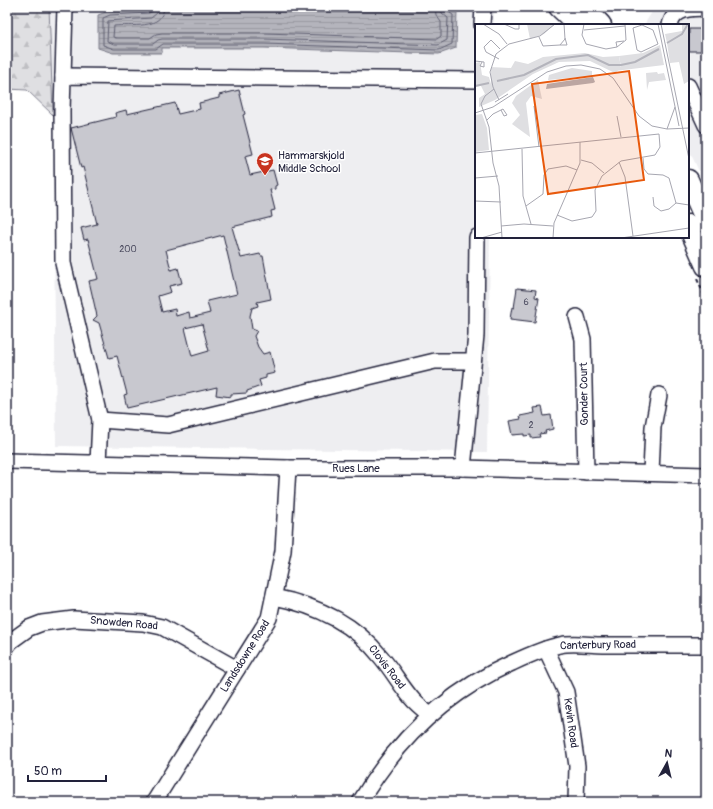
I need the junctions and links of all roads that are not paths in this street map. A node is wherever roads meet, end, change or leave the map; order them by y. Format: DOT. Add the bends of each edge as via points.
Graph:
graph roads {
  1 [pos="65,7"];
  2 [pos="483,7"];
  3 [pos="559,7"];
  4 [pos="584,7"];
  5 [pos="706,8"];
  6 [pos="482,24"];
  7 [pos="577,24"];
  8 [pos="600,24"];
  9 [pos="670,24"];
  10 [pos="64,76"];
  11 [pos="475,80"];
  12 [pos="689,88"];
  13 [pos="706,125"];
  14 [pos="689,182"];
  15 [pos="706,222"];
  16 [pos="689,227"];
  17 [pos="477,238"];
  18 [pos="706,266"];
  19 [pos="577,317"];
  20 [pos="473,361"];
  21 [pos="659,395"];
  22 [pos="100,420"];
  23 [pos="7,461"];
  24 [pos="98,463"];
  25 [pos="288,468"];
  26 [pos="463,468"];
  27 [pos="586,472"];
  28 [pos="652,474"];
  29 [pos="706,474"];
  30 [pos="274,597"];
  31 [pos="706,645"];
  32 [pos="7,646"];
  33 [pos="546,649"];
  34 [pos="237,669"];
  35 [pos="430,715"];
  36 [pos="154,802"];
  37 [pos="360,802"];
  38 [pos="576,802"];
  1 -- 10 [label="street"];
  2 -- 6 [label="street"];
  3 -- 7 [label="main road"];
  4 -- 8 [label="main road"];
  5 -- 9 [label="street" via="678,12"];
  10 -- 11 [label="street"];
  10 -- 22 [label="street" via="63,263"];
  12 -- 13 [label="street"];
  14 -- 15 [label="main road"];
  16 -- 18 [label="main road"];
  17 -- 20 [label="street" via="476,335"];
  19 -- 27 [label="street, Gonder Court" via="583,339"];
  20 -- 22 [label="street" via="435,361 168,425"];
  20 -- 26 [label="street"];
  21 -- 28 [label="street" via="653,427"];
  22 -- 24 [label="street"];
  23 -- 24 [label="street, Rues Lane"];
  24 -- 25 [label="street, Rues Lane"];
  25 -- 26 [label="street, Rues Lane"];
  25 -- 30 [label="street, Landsdowne Road" via="283,551"];
  26 -- 27 [label="street, Rues Lane"];
  27 -- 28 [label="street, Rues Lane"];
  28 -- 29 [label="street, Rues Lane"];
  30 -- 34 [label="street, Landsdowne Road" via="269,618"];
  30 -- 35 [label="street, Clovis Road" via="324,612 355,631 381,656 414,701"];
  31 -- 33 [label="street, Canterbury Road" via="561,644"];
  32 -- 34 [label="street, Snowden Road" via="29,628 42,623 74,619 143,623 162,627"];
  33 -- 35 [label="street, Canterbury Road" via="496,670 466,687"];
  33 -- 38 [label="street, Kevin Road" via="566,692 577,766"];
  34 -- 36 [label="street, Landsdowne Road"];
  35 -- 37 [label="street, Canterbury Road" via="390,757"];
}
